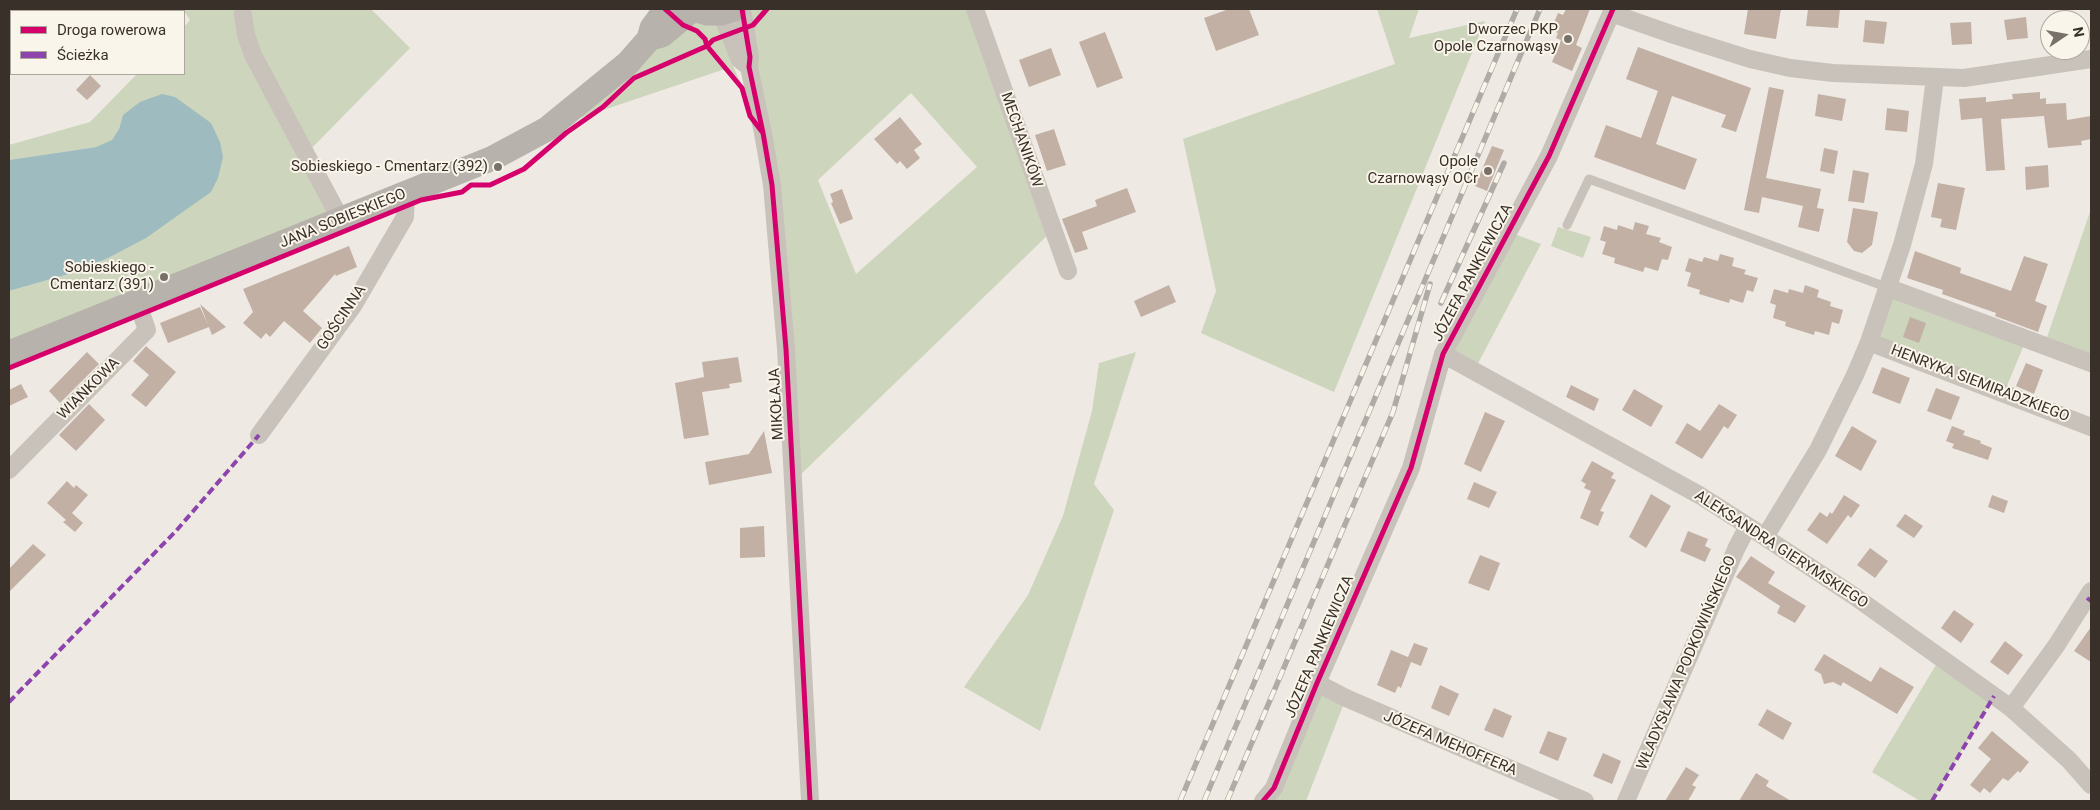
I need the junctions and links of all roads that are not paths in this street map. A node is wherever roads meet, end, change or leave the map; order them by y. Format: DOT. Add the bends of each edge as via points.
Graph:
graph roads {
  1 [pos="666,9"];
  2 [pos="693,9"];
  3 [pos="975,9"];
  4 [pos="241,10"];
  5 [pos="732,10"];
  6 [pos="1612,11"];
  7 [pos="649,39"];
  8 [pos="2091,59"];
  9 [pos="1935,78"];
  10 [pos="406,194"];
  11 [pos="340,220"];
  12 [pos="1568,225"];
  13 [pos="1068,271"];
  14 [pos="1889,288"];
  15 [pos="137,301"];
  16 [pos="1869,342"];
  17 [pos="9,353"];
  18 [pos="1443,354"];
  19 [pos="2091,363"];
  20 [pos="2091,427"];
  21 [pos="258,435"];
  22 [pos="9,470"];
  23 [pos="1748,526"];
  24 [pos="1765,537"];
  25 [pos="2091,591"];
  26 [pos="1317,683"];
  27 [pos="2011,708"];
  28 [pos="2091,785"];
  29 [pos="810,801"];
  30 [pos="1263,801"];
  31 [pos="1584,801"];
  32 [pos="1626,801"];
  1 -- 7 [label="street, JANA SOBIESKIEGO" via="652,28"];
  2 -- 5 [label="street" via="707,13"];
  2 -- 7 [label="street, JANA SOBIESKIEGO" via="662,36"];
  3 -- 13 [label="street, MECHANIKÓW"];
  4 -- 11 [label="street" via="253,55 325,183"];
  5 -- 29 [label="street, MIKOŁAJA" via="740,60 749,67 773,195 788,382"];
  6 -- 9 [label="street" via="1718,50 1790,68 1833,74"];
  6 -- 18 [label="street, JÓZEFA PANKIEWICZA" via="1549,156"];
  7 -- 10 [label="street, JANA SOBIESKIEGO" via="628,63 547,129 493,158"];
  8 -- 9 [label="street" via="1964,78"];
  9 -- 14 [label="street" via="1924,164"];
  10 -- 11 [label="street, JANA SOBIESKIEGO"];
  10 -- 21 [label="street, GOŚCINNA" via="405,217 353,306"];
  11 -- 15 [label="street, JANA SOBIESKIEGO"];
  12 -- 14 [label="lane" via="1589,179"];
  14 -- 16 [label="street"];
  14 -- 19 [label="street"];
  15 -- 17 [label="street, JANA SOBIESKIEGO"];
  15 -- 22 [label="street, WIANKOWA" via="147,330"];
  16 -- 20 [label="street, HENRYKA SIEMIRADZKIEGO"];
  16 -- 24 [label="street" via="1818,450"];
  18 -- 23 [label="street, ALEKSANDRA GIERYMSKIEGO" via="1701,496"];
  18 -- 26 [label="street, JÓZEFA PANKIEWICZA" via="1411,468"];
  23 -- 24 [label="street, ALEKSANDRA GIERYMSKIEGO"];
  23 -- 32 [label="street, WŁADYSŁAWA PODKOWIŃSKIEGO"];
  24 -- 27 [label="street, ALEKSANDRA GIERYMSKIEGO"];
  25 -- 27 [label="street"];
  26 -- 30 [label="street, JÓZEFA PANKIEWICZA" via="1274,788"];
  26 -- 31 [label="street, JÓZEFA MEHOFFERA"];
  27 -- 28 [label="street, ALEKSANDRA GIERYMSKIEGO" via="2069,760"];
}
